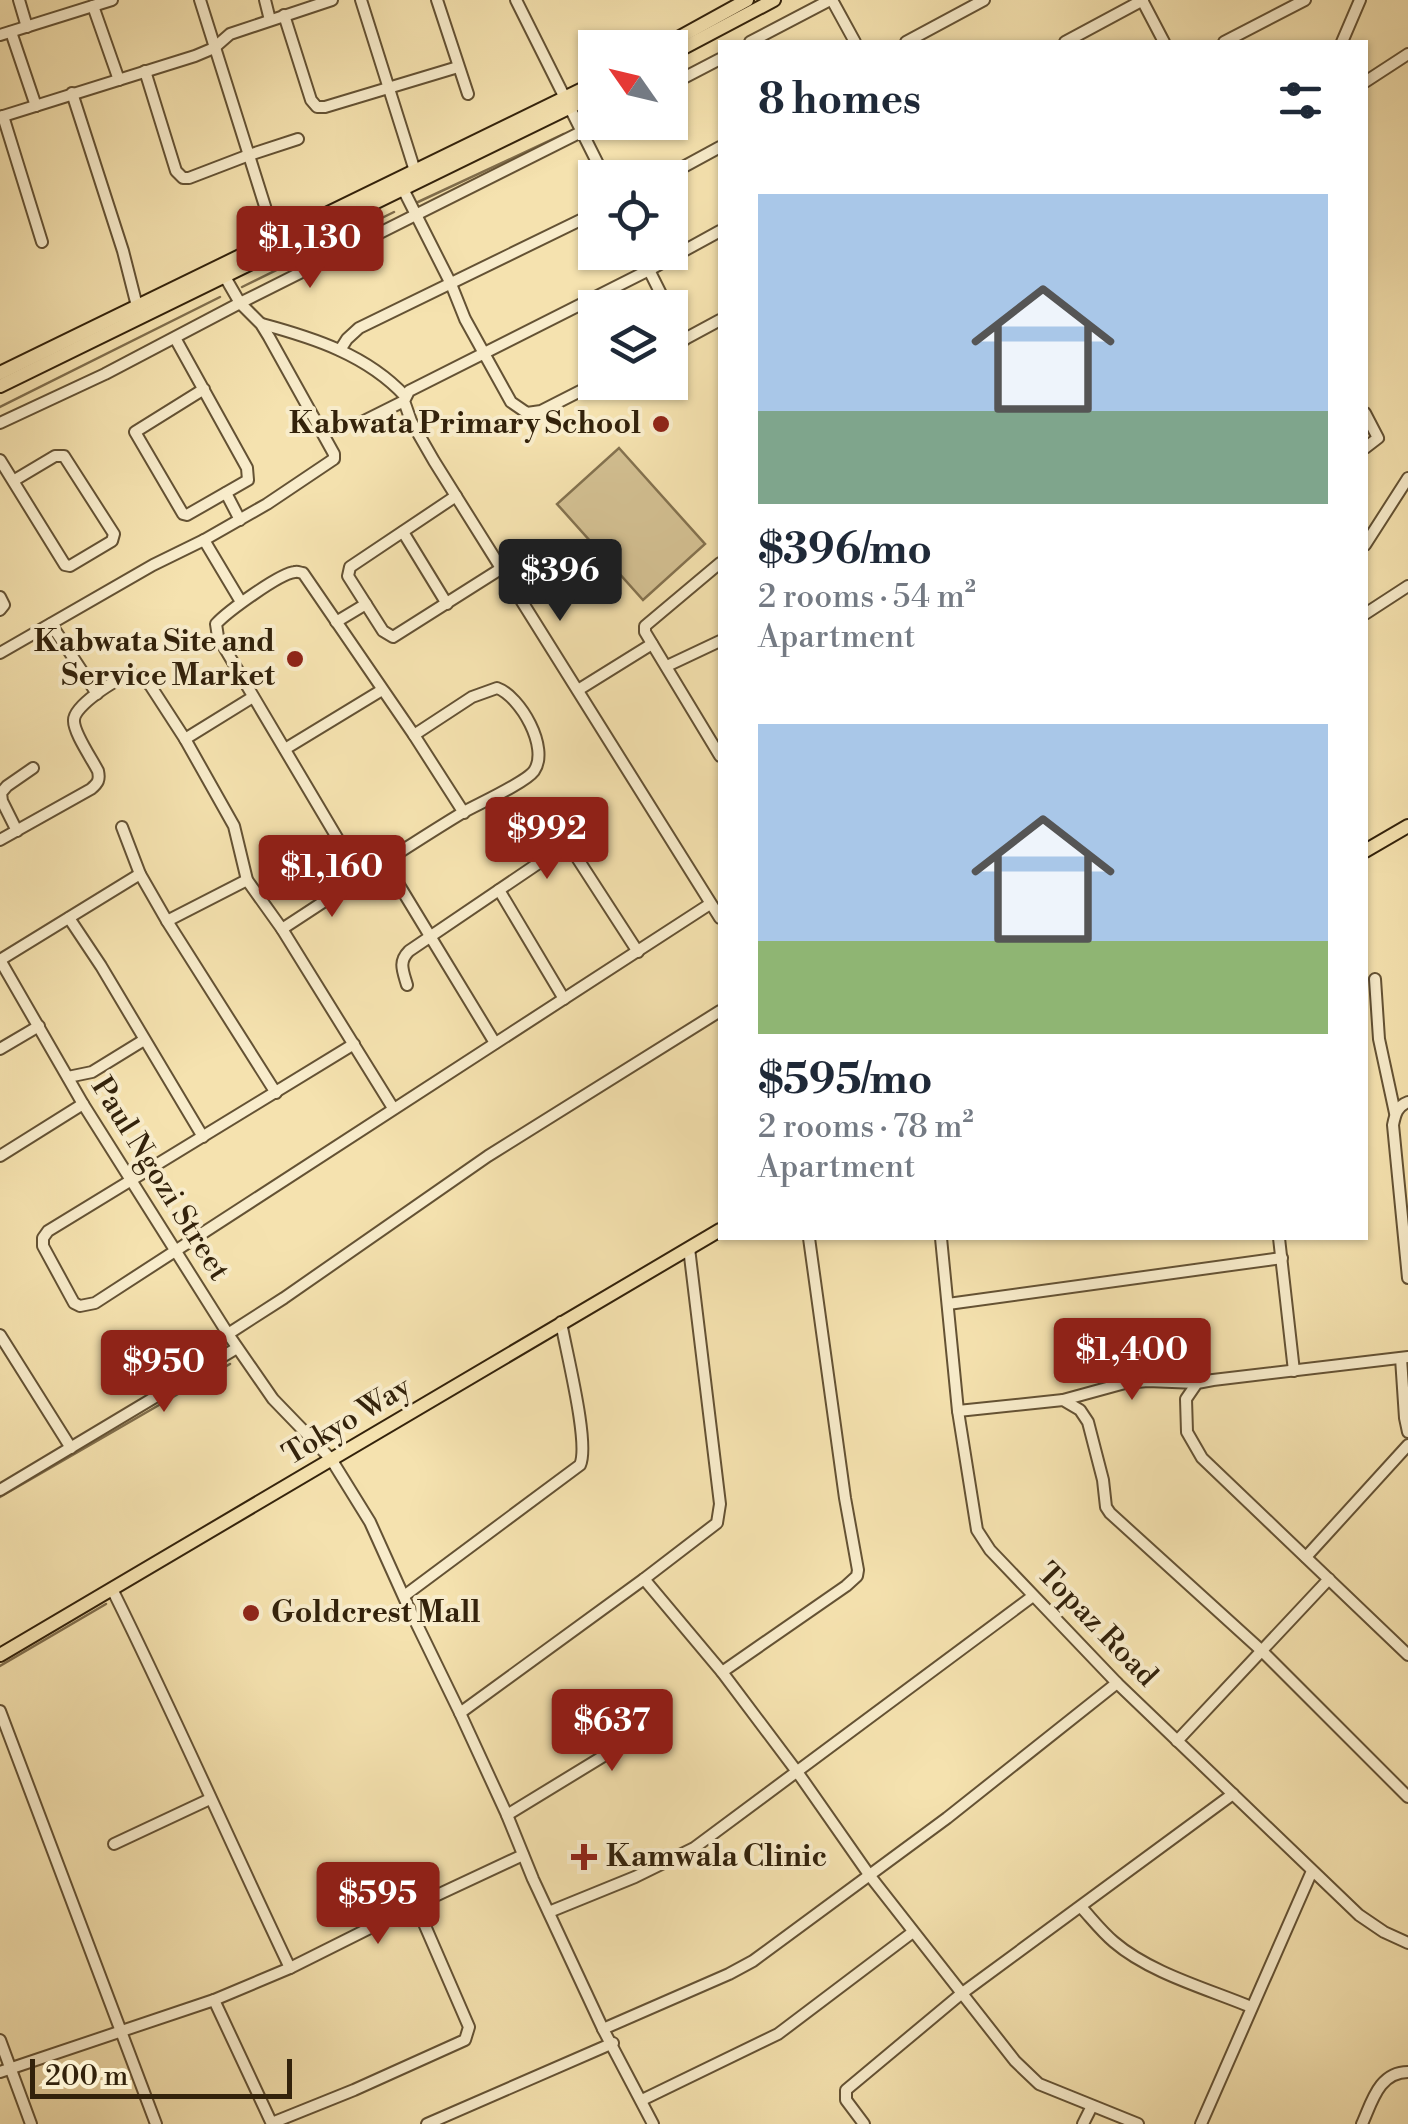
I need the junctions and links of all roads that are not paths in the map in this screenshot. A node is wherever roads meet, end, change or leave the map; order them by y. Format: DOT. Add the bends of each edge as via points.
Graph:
graph roads {
  1 [pos="20,0"];
  2 [pos="112,0"];
  3 [pos="200,0"];
  4 [pos="265,0"];
  5 [pos="332,0"];
  6 [pos="361,0"];
  7 [pos="437,0"];
  8 [pos="516,0"];
  9 [pos="748,0"];
  10 [pos="774,0"];
  11 [pos="831,0"];
  12 [pos="984,0"];
  13 [pos="1142,0"];
  14 [pos="1305,0"];
  15 [pos="1360,0"];
  16 [pos="93,6"];
  17 [pos="284,15"];
  18 [pos="270,20"];
  19 [pos="27,27"];
  20 [pos="688,33"];
  21 [pos="6,34"];
  22 [pos="754,40"];
  23 [pos="853,40"];
  24 [pos="910,40"];
  25 [pos="1068,40"];
  26 [pos="1163,40"];
  27 [pos="1228,40"];
  28 [pos="1343,40"];
  29 [pos="688,45"];
  30 [pos="214,48"];
  31 [pos="1408,54"];
  32 [pos="718,60"];
  33 [pos="458,67"];
  34 [pos="145,71"];
  35 [pos="688,76"];
  36 [pos="119,80"];
  37 [pos="1368,80"];
  38 [pos="390,89"];
  39 [pos="72,93"];
  40 [pos="468,94"];
  41 [pos="578,96"];
  42 [pos="578,100"];
  43 [pos="568,103"];
  44 [pos="36,106"];
  45 [pos="1,116"];
  46 [pos="578,122"];
  47 [pos="578,135"];
  48 [pos="298,139"];
  49 [pos="718,148"];
  50 [pos="249,155"];
  51 [pos="688,164"];
  52 [pos="415,171"];
  53 [pos="403,189"];
  54 [pos="417,216"];
  55 [pos="578,220"];
  56 [pos="718,232"];
  57 [pos="275,238"];
  58 [pos="42,242"];
  59 [pos="688,248"];
  60 [pos="648,270"];
  61 [pos="225,277"];
  62 [pos="450,284"];
  63 [pos="658,290"];
  64 [pos="240,303"];
  65 [pos="137,306"];
  66 [pos="718,321"];
  67 [pos="261,324"];
  68 [pos="176,338"];
  69 [pos="688,338"];
  70 [pos="340,350"];
  71 [pos="483,352"];
  72 [pos="1,367"];
  73 [pos="0,386"];
  74 [pos="204,389"];
  75 [pos="578,392"];
  76 [pos="404,399"];
  77 [pos="1368,419"];
  78 [pos="362,422"];
  79 [pos="0,424"];
  80 [pos="1368,446"];
  81 [pos="0,460"];
  82 [pos="1408,478"];
  83 [pos="13,482"];
  84 [pos="226,494"];
  85 [pos="456,496"];
  86 [pos="240,520"];
  87 [pos="403,532"];
  88 [pos="204,540"];
  89 [pos="1368,540"];
  90 [pos="718,565"];
  91 [pos="502,568"];
  92 [pos="1408,586"];
  93 [pos="0,596"];
  94 [pos="241,602"];
  95 [pos="366,604"];
  96 [pos="447,604"];
  97 [pos="0,610"];
  98 [pos="1368,612"];
  99 [pos="336,622"];
  100 [pos="51,624"];
  101 [pos="718,642"];
  102 [pos="652,644"];
  103 [pos="0,653"];
  104 [pos="667,666"];
  105 [pos="382,690"];
  106 [pos="578,690"];
  107 [pos="96,694"];
  108 [pos="254,697"];
  109 [pos="414,736"];
  110 [pos="185,739"];
  111 [pos="285,749"];
  112 [pos="718,753"];
  113 [pos="34,768"];
  114 [pos="464,812"];
  115 [pos="1408,826"];
  116 [pos="122,828"];
  117 [pos="17,831"];
  118 [pos="0,840"];
  119 [pos="1368,850"];
  120 [pos="385,862"];
  121 [pos="140,874"];
  122 [pos="361,878"];
  123 [pos="247,880"];
  124 [pos="499,890"];
  125 [pos="710,904"];
  126 [pos="718,915"];
  127 [pos="69,918"];
  128 [pos="167,921"];
  129 [pos="282,929"];
  130 [pos="430,936"];
  131 [pos="638,952"];
  132 [pos="0,960"];
  133 [pos="1375,979"];
  134 [pos="408,985"];
  135 [pos="564,999"];
  136 [pos="718,1012"];
  137 [pos="39,1026"];
  138 [pos="144,1040"];
  139 [pos="495,1043"];
  140 [pos="354,1044"];
  141 [pos="0,1049"];
  142 [pos="68,1078"];
  143 [pos="276,1093"];
  144 [pos="1408,1102"];
  145 [pos="83,1104"];
  146 [pos="393,1108"];
  147 [pos="1395,1114"];
  148 [pos="203,1137"];
  149 [pos="0,1156"];
  150 [pos="131,1181"];
  151 [pos="1405,1224"];
  152 [pos="718,1231"];
  153 [pos="809,1240"];
  154 [pos="941,1240"];
  155 [pos="1279,1240"];
  156 [pos="689,1248"];
  157 [pos="176,1250"];
  158 [pos="1282,1258"];
  159 [pos="1408,1278"];
  160 [pos="948,1304"];
  161 [pos="561,1322"];
  162 [pos="0,1334"];
  163 [pos="228,1334"];
  164 [pos="237,1348"];
  165 [pos="1404,1358"];
  166 [pos="1294,1371"];
  167 [pos="1198,1384"];
  168 [pos="1062,1400"];
  169 [pos="958,1411"];
  170 [pos="1408,1432"];
  171 [pos="1408,1445"];
  172 [pos="71,1448"];
  173 [pos="330,1460"];
  174 [pos="0,1490"];
  175 [pos="1306,1557"];
  176 [pos="644,1579"];
  177 [pos="1329,1579"];
  178 [pos="112,1589"];
  179 [pos="404,1596"];
  180 [pos="1033,1596"];
  181 [pos="1406,1650"];
  182 [pos="1262,1651"];
  183 [pos="0,1655"];
  184 [pos="722,1672"];
  185 [pos="1117,1684"];
  186 [pos="596,1698"];
  187 [pos="0,1711"];
  188 [pos="460,1713"];
  189 [pos="1177,1741"];
  190 [pos="798,1773"];
  191 [pos="1234,1794"];
  192 [pos="1408,1797"];
  193 [pos="210,1800"];
  194 [pos="507,1815"];
  195 [pos="114,1844"];
  196 [pos="524,1855"];
  197 [pos="1312,1871"];
  198 [pos="870,1876"];
  199 [pos="416,1904"];
  200 [pos="1081,1907"];
  201 [pos="548,1912"];
  202 [pos="914,1932"];
  203 [pos="1408,1943"];
  204 [pos="290,1968"];
  205 [pos="961,1994"];
  206 [pos="214,2000"];
  207 [pos="1251,2007"];
  208 [pos="603,2028"];
  209 [pos="122,2030"];
  210 [pos="0,2040"];
  211 [pos="612,2043"];
  212 [pos="5,2070"];
  213 [pos="1408,2072"];
  214 [pos="642,2100"];
  215 [pos="1092,2106"];
  216 [pos="31,2124"];
  217 [pos="156,2124"];
  218 [pos="272,2124"];
  219 [pos="427,2124"];
  220 [pos="654,2124"];
  221 [pos="864,2124"];
  222 [pos="1083,2124"];
  223 [pos="1138,2124"];
  224 [pos="1201,2124"];
  225 [pos="1362,2124"];
  1 -- 19 [label="street"];
  2 -- 16 [label="street"];
  3 -- 30 [label="street"];
  4 -- 18 [label="street"];
  5 -- 17 [label="street"];
  6 -- 38 [label="street"];
  7 -- 33 [label="street"];
  8 -- 43 [label="street"];
  9 -- 20 [label="main road"];
  10 -- 29 [label="main road"];
  11 -- 22 [label="street"];
  11 -- 23 [label="street"];
  12 -- 24 [label="street"];
  13 -- 25 [label="street"];
  13 -- 26 [label="street"];
  14 -- 27 [label="street"];
  15 -- 28 [label="street"];
  16 -- 19 [label="street"];
  16 -- 36 [label="street"];
  17 -- 18 [label="street"];
  17 -- 38 [label="street" via="317,107"];
  18 -- 30 [label="street" via="230,34"];
  19 -- 21 [label="street"];
  21 -- 44 [label="street"];
  30 -- 34 [label="street"];
  30 -- 50 [label="street"];
  31 -- 37 [label="street"];
  32 -- 35 [label="street"];
  33 -- 38 [label="street"];
  33 -- 40 [label="street"];
  34 -- 36 [label="street"];
  34 -- 50 [label="street" via="179,176"];
  36 -- 39 [label="street"];
  38 -- 52 [label="street"];
  39 -- 44 [label="street"];
  39 -- 65 [label="street"];
  41 -- 43 [label="main road"];
  42 -- 43 [label="main road"];
  43 -- 46 [label="street"];
  43 -- 52 [label="main road"];
  43 -- 53 [label="main road"];
  44 -- 45 [label="street"];
  45 -- 58 [label="street"];
  47 -- 54 [label="street"];
  48 -- 50 [label="street"];
  49 -- 51 [label="street"];
  50 -- 57 [label="street"];
  52 -- 57 [label="main road"];
  53 -- 54 [label="street"];
  53 -- 61 [label="main road"];
  54 -- 62 [label="street"];
  54 -- 64 [label="street"];
  55 -- 62 [label="street"];
  56 -- 59 [label="street"];
  57 -- 65 [label="main road"];
  60 -- 63 [label="street"];
  60 -- 71 [label="street"];
  61 -- 64 [label="street"];
  61 -- 73 [label="main road"];
  62 -- 70 [label="street" via="359,328"];
  62 -- 71 [label="street"];
  64 -- 67 [label="street"];
  64 -- 68 [label="street"];
  65 -- 72 [label="main road"];
  66 -- 69 [label="street"];
  67 -- 70 [label="street"];
  67 -- 86 [label="street" via="334,460"];
  68 -- 74 [label="street"];
  68 -- 79 [label="street"];
  70 -- 76 [label="street" via="385,378"];
  71 -- 75 [label="street" via="511,402 527,412"];
  71 -- 76 [label="street"];
  74 -- 84 [label="street" via="249,475"];
  74 -- 84 [label="street" via="135,434 183,514"];
  76 -- 78 [label="street"];
  76 -- 85 [label="street" via="410,421"];
  77 -- 80 [label="street" via="1378,438"];
  81 -- 83 [label="street"];
  82 -- 89 [label="street"];
  83 -- 83 [label="street" via="64,456 114,534 112,541 65,565"];
  84 -- 86 [label="street"];
  85 -- 87 [label="street"];
  85 -- 91 [label="street"];
  86 -- 88 [label="street"];
  87 -- 95 [label="street" via="350,567 348,576"];
  87 -- 96 [label="street"];
  88 -- 94 [label="street"];
  88 -- 100 [label="street"];
  90 -- 102 [label="street" via="645,626"];
  91 -- 96 [label="street"];
  91 -- 106 [label="street"];
  92 -- 98 [label="street"];
  93 -- 97 [label="street"];
  94 -- 99 [label="street" via="299,572"];
  94 -- 108 [label="street" via="216,630"];
  95 -- 96 [label="street" via="394,638"];
  95 -- 99 [label="street"];
  99 -- 105 [label="street"];
  100 -- 103 [label="street"];
  100 -- 107 [label="street"];
  101 -- 104 [label="street"];
  102 -- 104 [label="street"];
  102 -- 106 [label="street"];
  104 -- 112 [label="street"];
  105 -- 109 [label="street"];
  105 -- 111 [label="street"];
  106 -- 125 [label="street"];
  107 -- 110 [label="street" via="125,677 143,678"];
  107 -- 117 [label="street" via="73,716 98,783"];
  108 -- 110 [label="street"];
  108 -- 111 [label="street"];
  109 -- 114 [label="street"];
  109 -- 114 [label="street" via="490,689 506,691 523,711 536,741 536,768"];
  110 -- 123 [label="street" via="234,826"];
  111 -- 122 [label="street"];
  113 -- 117 [label="street" via="1,794"];
  114 -- 120 [label="street"];
  115 -- 119 [label="main road"];
  116 -- 121 [label="street"];
  117 -- 118 [label="street"];
  120 -- 122 [label="street"];
  120 -- 130 [label="street"];
  121 -- 127 [label="street"];
  121 -- 128 [label="street"];
  122 -- 129 [label="street"];
  123 -- 128 [label="street"];
  123 -- 129 [label="street"];
  124 -- 130 [label="street"];
  124 -- 131 [label="street" via="567,847"];
  124 -- 135 [label="street"];
  125 -- 126 [label="street"];
  125 -- 131 [label="street"];
  127 -- 132 [label="street"];
  127 -- 138 [label="street"];
  128 -- 143 [label="street"];
  129 -- 140 [label="street"];
  130 -- 134 [label="street" via="402,957"];
  130 -- 139 [label="street"];
  131 -- 135 [label="street"];
  132 -- 137 [label="street, Paul Ngozi Street"];
  133 -- 147 [label="street"];
  135 -- 139 [label="street"];
  136 -- 163 [label="street" via="488,1156"];
  137 -- 141 [label="street"];
  137 -- 142 [label="street, Paul Ngozi Street"];
  138 -- 142 [label="street" via="92,1072"];
  138 -- 148 [label="street"];
  139 -- 146 [label="street"];
  140 -- 143 [label="street"];
  140 -- 146 [label="street"];
  142 -- 145 [label="street, Paul Ngozi Street"];
  143 -- 148 [label="street"];
  144 -- 147 [label="street"];
  145 -- 149 [label="street"];
  145 -- 150 [label="street, Paul Ngozi Street"];
  146 -- 157 [label="street"];
  147 -- 151 [label="street"];
  148 -- 150 [label="street"];
  150 -- 157 [label="street, Paul Ngozi Street"];
  150 -- 157 [label="street" via="43,1238 74,1303 95,1303"];
  151 -- 159 [label="street"];
  152 -- 156 [label="main road, Tokyo Way"];
  153 -- 184 [label="street" via="857,1576"];
  154 -- 160 [label="street, Topaz Road"];
  155 -- 158 [label="street"];
  156 -- 161 [label="main road, Tokyo Way"];
  156 -- 176 [label="street" via="720,1511 712,1528"];
  157 -- 163 [label="street, Paul Ngozi Street"];
  158 -- 160 [label="street"];
  158 -- 166 [label="street"];
  160 -- 169 [label="street, Topaz Road"];
  161 -- 173 [label="main road, Tokyo Way"];
  161 -- 179 [label="street" via="580,1425 580,1466"];
  162 -- 172 [label="street"];
  163 -- 164 [label="street, Paul Ngozi Street"];
  164 -- 172 [label="street"];
  164 -- 173 [label="street, Paul Ngozi Street"];
  165 -- 166 [label="street"];
  165 -- 170 [label="street"];
  166 -- 167 [label="street"];
  167 -- 168 [label="street" via="1125,1383"];
  167 -- 175 [label="street" via="1186,1400 1195,1448"];
  168 -- 169 [label="street"];
  168 -- 182 [label="street" via="1086,1416 1110,1512"];
  169 -- 180 [label="street, Topaz Road" via="977,1530"];
  171 -- 175 [label="street"];
  172 -- 174 [label="street"];
  173 -- 178 [label="main road, Tokyo Way"];
  173 -- 179 [label="street, Paul Ngozi Street" via="370,1522"];
  175 -- 177 [label="street"];
  176 -- 184 [label="street"];
  176 -- 188 [label="street"];
  177 -- 181 [label="street"];
  177 -- 182 [label="street"];
  178 -- 183 [label="main road, Tokyo Way"];
  178 -- 193 [label="street"];
  179 -- 188 [label="street, Paul Ngozi Street"];
  180 -- 185 [label="street, Topaz Road"];
  180 -- 190 [label="street"];
  182 -- 189 [label="street"];
  182 -- 192 [label="street"];
  184 -- 190 [label="street"];
  185 -- 189 [label="street, Topaz Road"];
  185 -- 198 [label="street"];
  186 -- 194 [label="street" via="622,1736 620,1746"];
  187 -- 209 [label="street"];
  188 -- 194 [label="street, Paul Ngozi Street"];
  189 -- 191 [label="street, Topaz Road"];
  190 -- 198 [label="street"];
  190 -- 201 [label="street" via="694,1848"];
  191 -- 197 [label="street, Topaz Road"];
  191 -- 200 [label="street"];
  193 -- 195 [label="street"];
  193 -- 204 [label="street"];
  194 -- 196 [label="street, Paul Ngozi Street"];
  196 -- 199 [label="street"];
  196 -- 201 [label="street, Paul Ngozi Street"];
  197 -- 203 [label="street, Topaz Road" via="1359,1916"];
  197 -- 207 [label="street"];
  198 -- 202 [label="street"];
  198 -- 208 [label="street" via="742,1968"];
  199 -- 204 [label="street"];
  199 -- 218 [label="street" via="469,2026 464,2040"];
  200 -- 205 [label="street"];
  200 -- 207 [label="street" via="1132,1955"];
  201 -- 208 [label="street, Paul Ngozi Street"];
  202 -- 205 [label="street"];
  202 -- 214 [label="street" via="778,2034"];
  204 -- 206 [label="street"];
  205 -- 215 [label="street" via="1029,2076"];
  205 -- 221 [label="street" via="846,2090"];
  206 -- 209 [label="street"];
  206 -- 218 [label="street"];
  207 -- 224 [label="street"];
  208 -- 211 [label="street, Paul Ngozi Street"];
  209 -- 212 [label="street"];
  209 -- 217 [label="street"];
  210 -- 212 [label="street"];
  211 -- 214 [label="street, Paul Ngozi Street"];
  211 -- 219 [label="street"];
  212 -- 216 [label="street"];
  213 -- 225 [label="street" via="1380,2085"];
  214 -- 220 [label="street, Paul Ngozi Street"];
  215 -- 222 [label="street"];
  215 -- 223 [label="street"];
}
